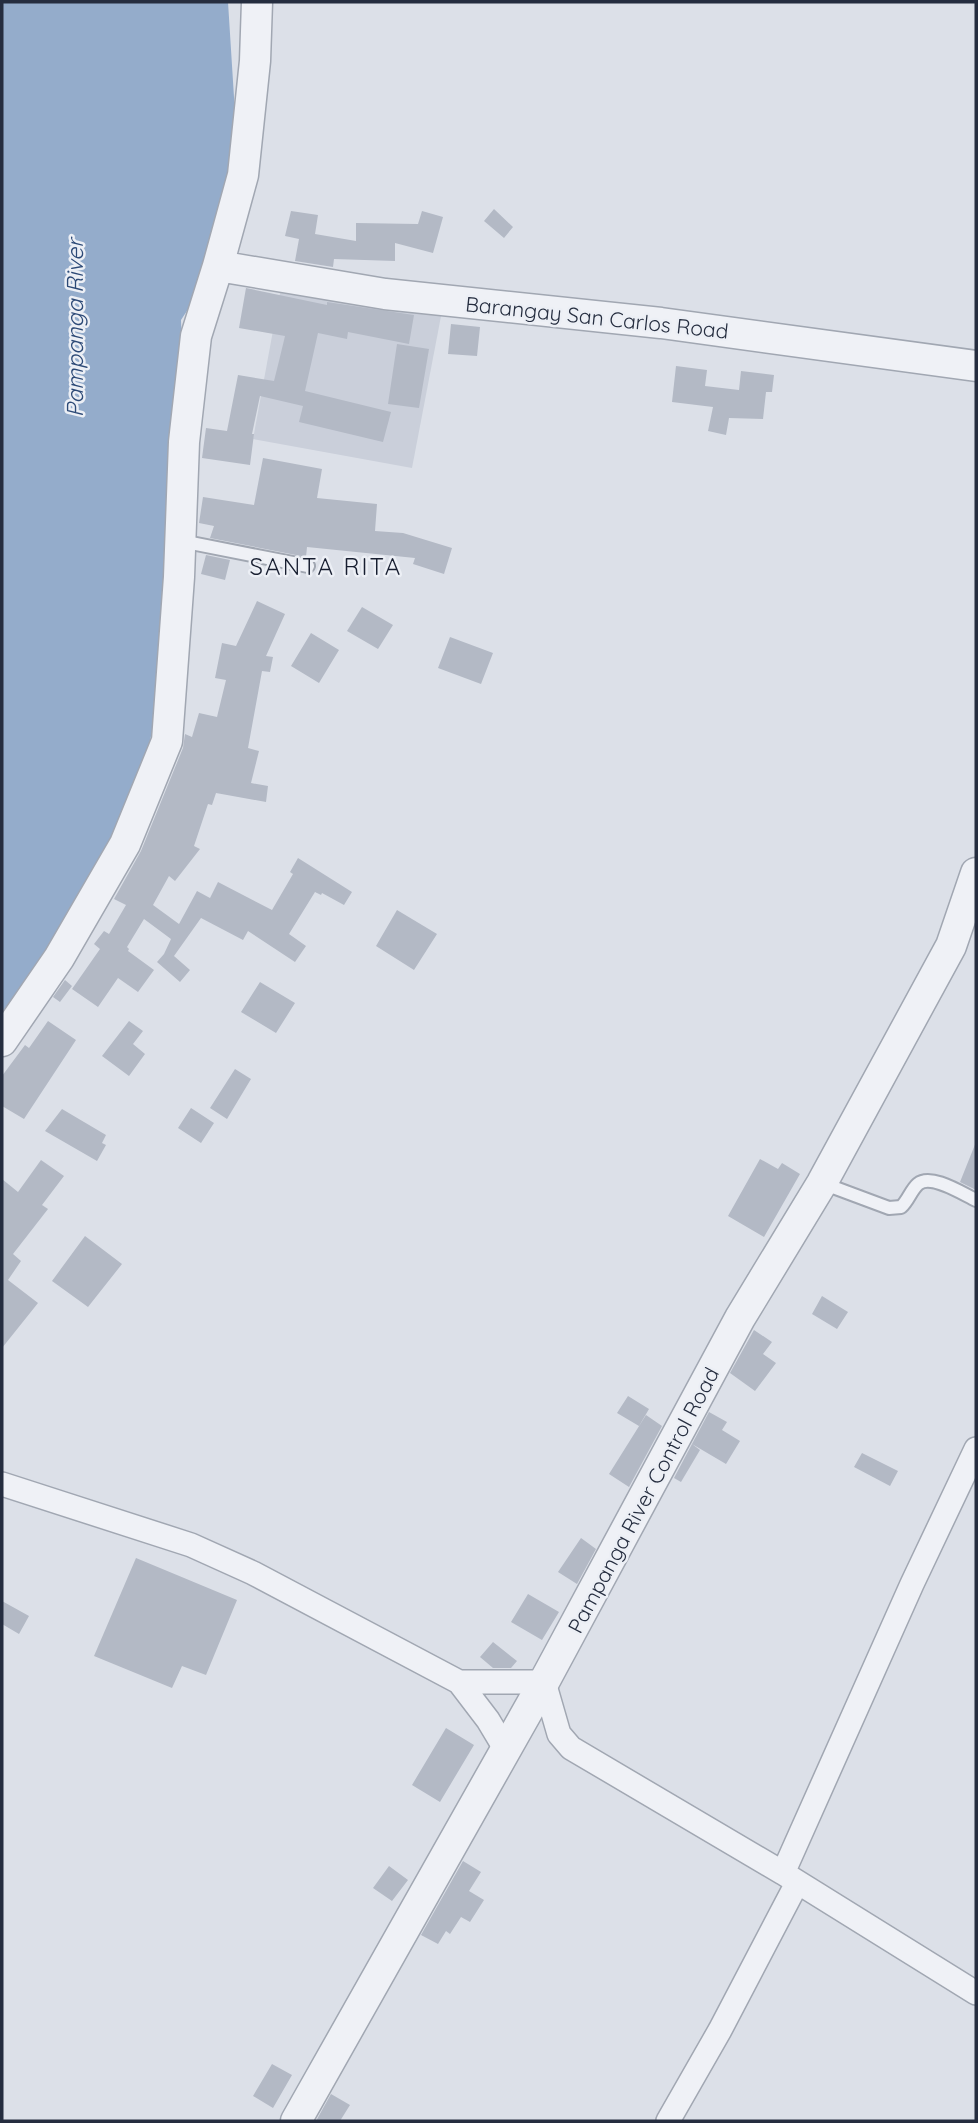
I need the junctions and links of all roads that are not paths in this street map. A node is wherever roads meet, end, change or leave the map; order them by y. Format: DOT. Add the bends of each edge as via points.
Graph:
graph roads {
  1 [pos="257,2"];
  2 [pos="218,266"];
  3 [pos="976,366"];
  4 [pos="180,540"];
  5 [pos="308,566"];
  6 [pos="976,873"];
  7 [pos="2,1041"];
  8 [pos="822,1183"];
  9 [pos="976,1200"];
  10 [pos="976,1449"];
  11 [pos="2,1484"];
  12 [pos="459,1682"];
  13 [pos="544,1682"];
  14 [pos="506,1750"];
  15 [pos="790,1878"];
  16 [pos="976,1993"];
  17 [pos="296,2121"];
  18 [pos="668,2121"];
  1 -- 2 [label="street" via="243,175"];
  2 -- 3 [label="street, Barangay San Carlos Road" via="385,294 661,323"];
  2 -- 4 [label="street" via="196,336 184,442"];
  4 -- 5 [label="lane"];
  4 -- 7 [label="street" via="167,741 125,845 60,958"];
  6 -- 8 [label="street, Pampanga River Control Road" via="951,946"];
  8 -- 9 [label="lane" via="889,1208 901,1207 917,1185 928,1181"];
  8 -- 13 [label="street, Pampanga River Control Road" via="740,1318"];
  10 -- 15 [label="street" via="912,1584"];
  11 -- 12 [label="street" via="191,1545"];
  12 -- 13 [label="street"];
  12 -- 14 [label="street"];
  13 -- 14 [label="street, Pampanga River Control Road"];
  13 -- 15 [label="street" via="559,1734 571,1748"];
  14 -- 17 [label="street, Pampanga River Control Road"];
  15 -- 16 [label="street"];
  15 -- 18 [label="street" via="720,2030"];
}
